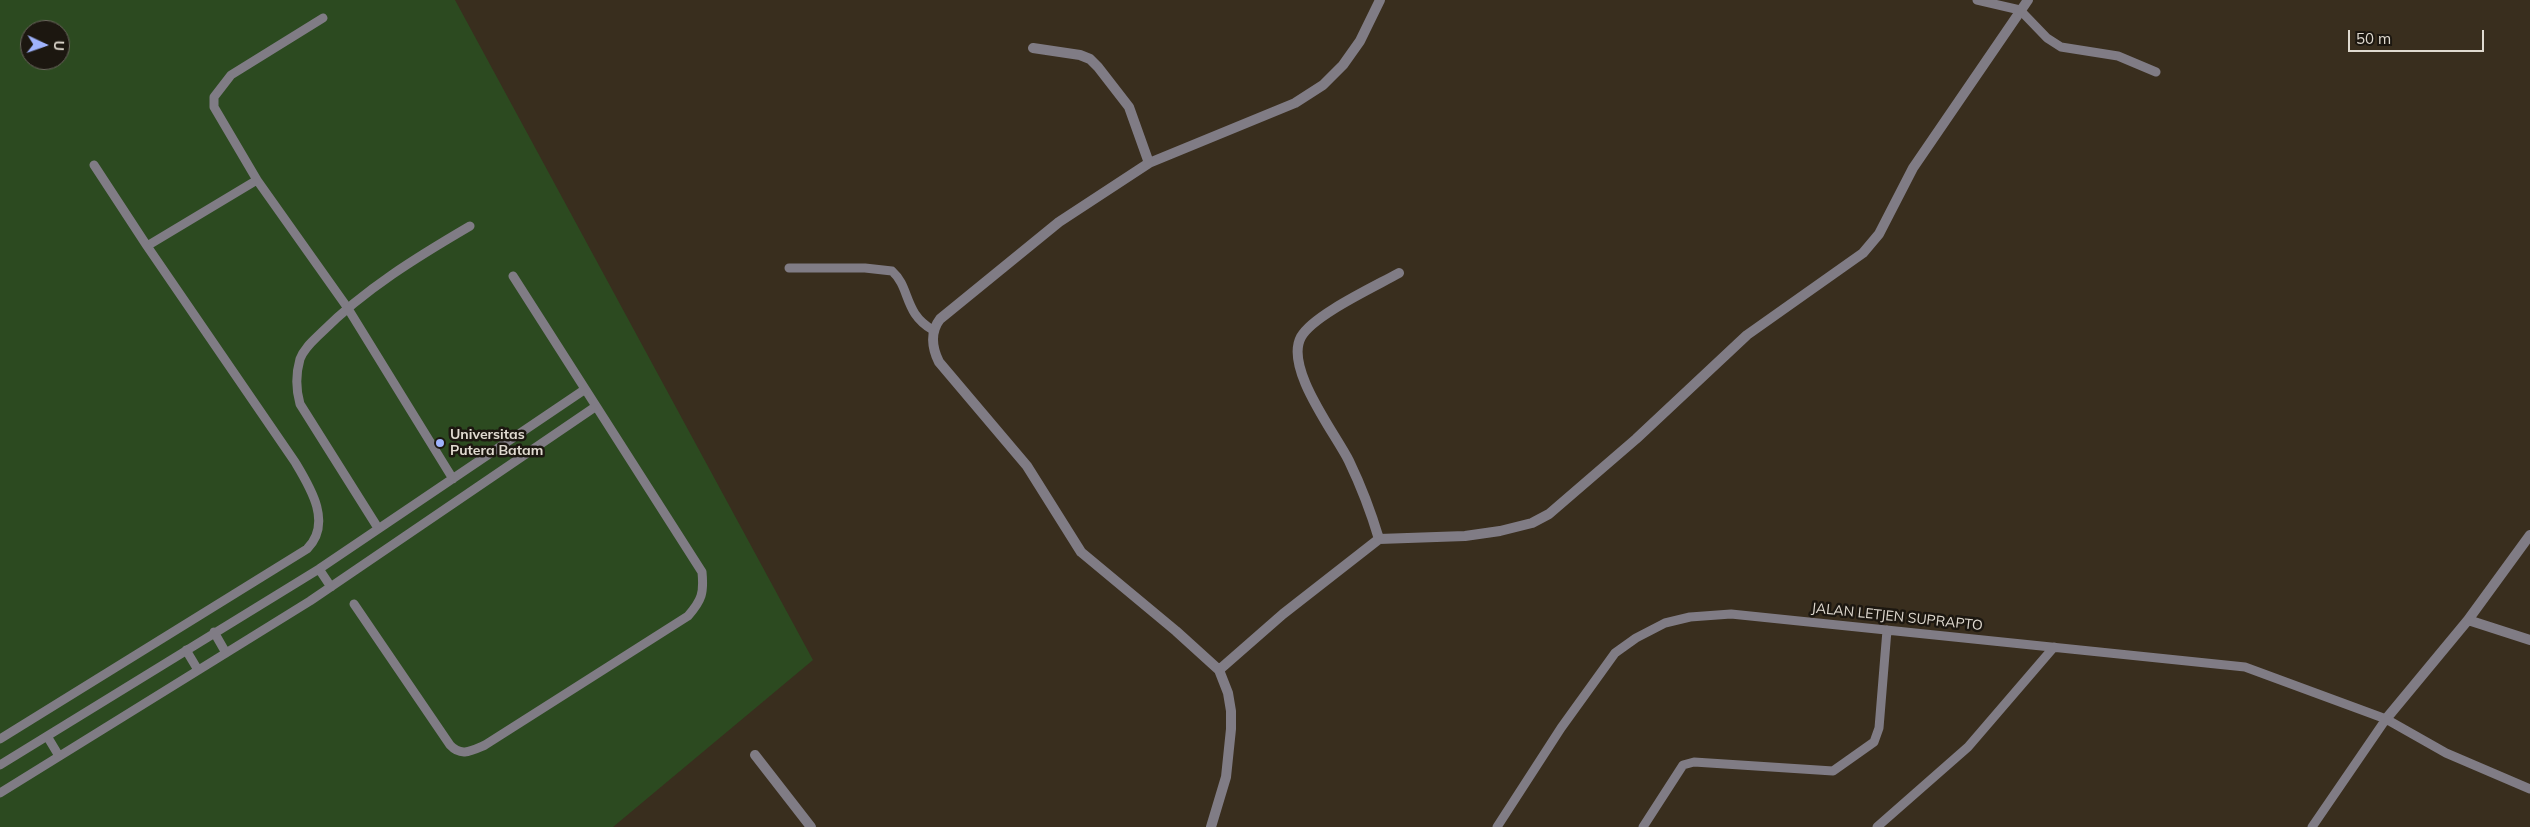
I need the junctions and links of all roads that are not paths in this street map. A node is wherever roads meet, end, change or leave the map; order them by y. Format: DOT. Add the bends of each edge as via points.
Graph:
graph roads {
  1 [pos="1380,0"];
  2 [pos="1977,0"];
  3 [pos="2028,0"];
  4 [pos="2020,10"];
  5 [pos="323,18"];
  6 [pos="1034,48"];
  7 [pos="2156,72"];
  8 [pos="1149,163"];
  9 [pos="94,164"];
  10 [pos="257,180"];
  11 [pos="470,226"];
  12 [pos="147,246"];
  13 [pos="789,268"];
  14 [pos="1399,274"];
  15 [pos="513,276"];
  16 [pos="347,307"];
  17 [pos="933,330"];
  18 [pos="584,390"];
  19 [pos="595,407"];
  20 [pos="453,479"];
  21 [pos="378,528"];
  22 [pos="2530,535"];
  23 [pos="1380,538"];
  24 [pos="319,569"];
  25 [pos="331,587"];
  26 [pos="354,604"];
  27 [pos="2468,620"];
  28 [pos="1886,630"];
  29 [pos="214,632"];
  30 [pos="2530,640"];
  31 [pos="2054,648"];
  32 [pos="186,650"];
  33 [pos="226,653"];
  34 [pos="198,670"];
  35 [pos="1219,670"];
  36 [pos="2386,719"];
  37 [pos="47,736"];
  38 [pos="0,739"];
  39 [pos="755,755"];
  40 [pos="59,756"];
  41 [pos="0,765"];
  42 [pos="2530,789"];
  43 [pos="0,793"];
  44 [pos="811,827"];
  45 [pos="1211,827"];
  46 [pos="1497,827"];
  47 [pos="1643,827"];
  48 [pos="1877,827"];
  49 [pos="2312,827"];
  1 -- 8 [label="street" via="1360,41 1323,85 1295,103"];
  2 -- 4 [label="lane"];
  3 -- 4 [label="street"];
  4 -- 7 [label="lane" via="2047,38 2061,47 2118,56"];
  4 -- 23 [label="street" via="1913,168 1879,234 1863,253 1747,335 1636,439 1549,514 1521,527 1483,533"];
  5 -- 10 [label="lane" via="231,75 214,97 214,107"];
  6 -- 8 [label="street" via="1080,54 1098,67 1129,107"];
  8 -- 17 [label="street" via="1059,222 940,319"];
  9 -- 12 [label="lane"];
  10 -- 12 [label="lane"];
  10 -- 16 [label="lane"];
  11 -- 16 [label="lane" via="427,251"];
  12 -- 38 [label="lane" via="295,462 314,494 319,516 318,532 315,542 307,549"];
  13 -- 17 [label="lane" via="892,271 919,320"];
  14 -- 23 [label="street" via="1316,322 1301,338 1298,347 1301,371 1312,397 1348,459"];
  15 -- 18 [label="lane"];
  16 -- 20 [label="lane"];
  16 -- 21 [label="lane" via="300,358 298,396"];
  17 -- 35 [label="street" via="934,353 939,362 1027,466 1081,552"];
  18 -- 19 [label="lane"];
  18 -- 20 [label="lane"];
  19 -- 25 [label="lane"];
  19 -- 26 [label="lane" via="702,572 700,602 688,616 485,745 463,753 450,745"];
  20 -- 21 [label="lane"];
  21 -- 24 [label="lane"];
  22 -- 27 [label="street"];
  23 -- 35 [label="street" via="1283,614"];
  24 -- 25 [label="lane"];
  24 -- 29 [label="lane"];
  25 -- 33 [label="lane"];
  27 -- 30 [label="street"];
  27 -- 36 [label="street"];
  28 -- 31 [label="lane, JALAN LETJEN SUPRAPTO"];
  28 -- 46 [label="lane, JALAN LETJEN SUPRAPTO" via="1731,614 1665,623 1615,653 1561,728"];
  28 -- 47 [label="lane" via="1879,728 1874,742 1833,772 1694,762 1683,765"];
  29 -- 32 [label="lane"];
  29 -- 33 [label="lane"];
  31 -- 36 [label="lane, JALAN LETJEN SUPRAPTO" via="2245,668"];
  31 -- 48 [label="lane" via="1968,747"];
  32 -- 34 [label="lane"];
  32 -- 37 [label="lane"];
  33 -- 34 [label="lane"];
  34 -- 40 [label="lane"];
  35 -- 45 [label="street" via="1228,692 1231,729 1226,777"];
  36 -- 42 [label="lane, JALAN LETJEN SUPRAPTO" via="2446,753"];
  36 -- 49 [label="lane"];
  37 -- 40 [label="lane"];
  37 -- 41 [label="lane"];
  39 -- 44 [label="street"];
  40 -- 43 [label="lane"];
}
